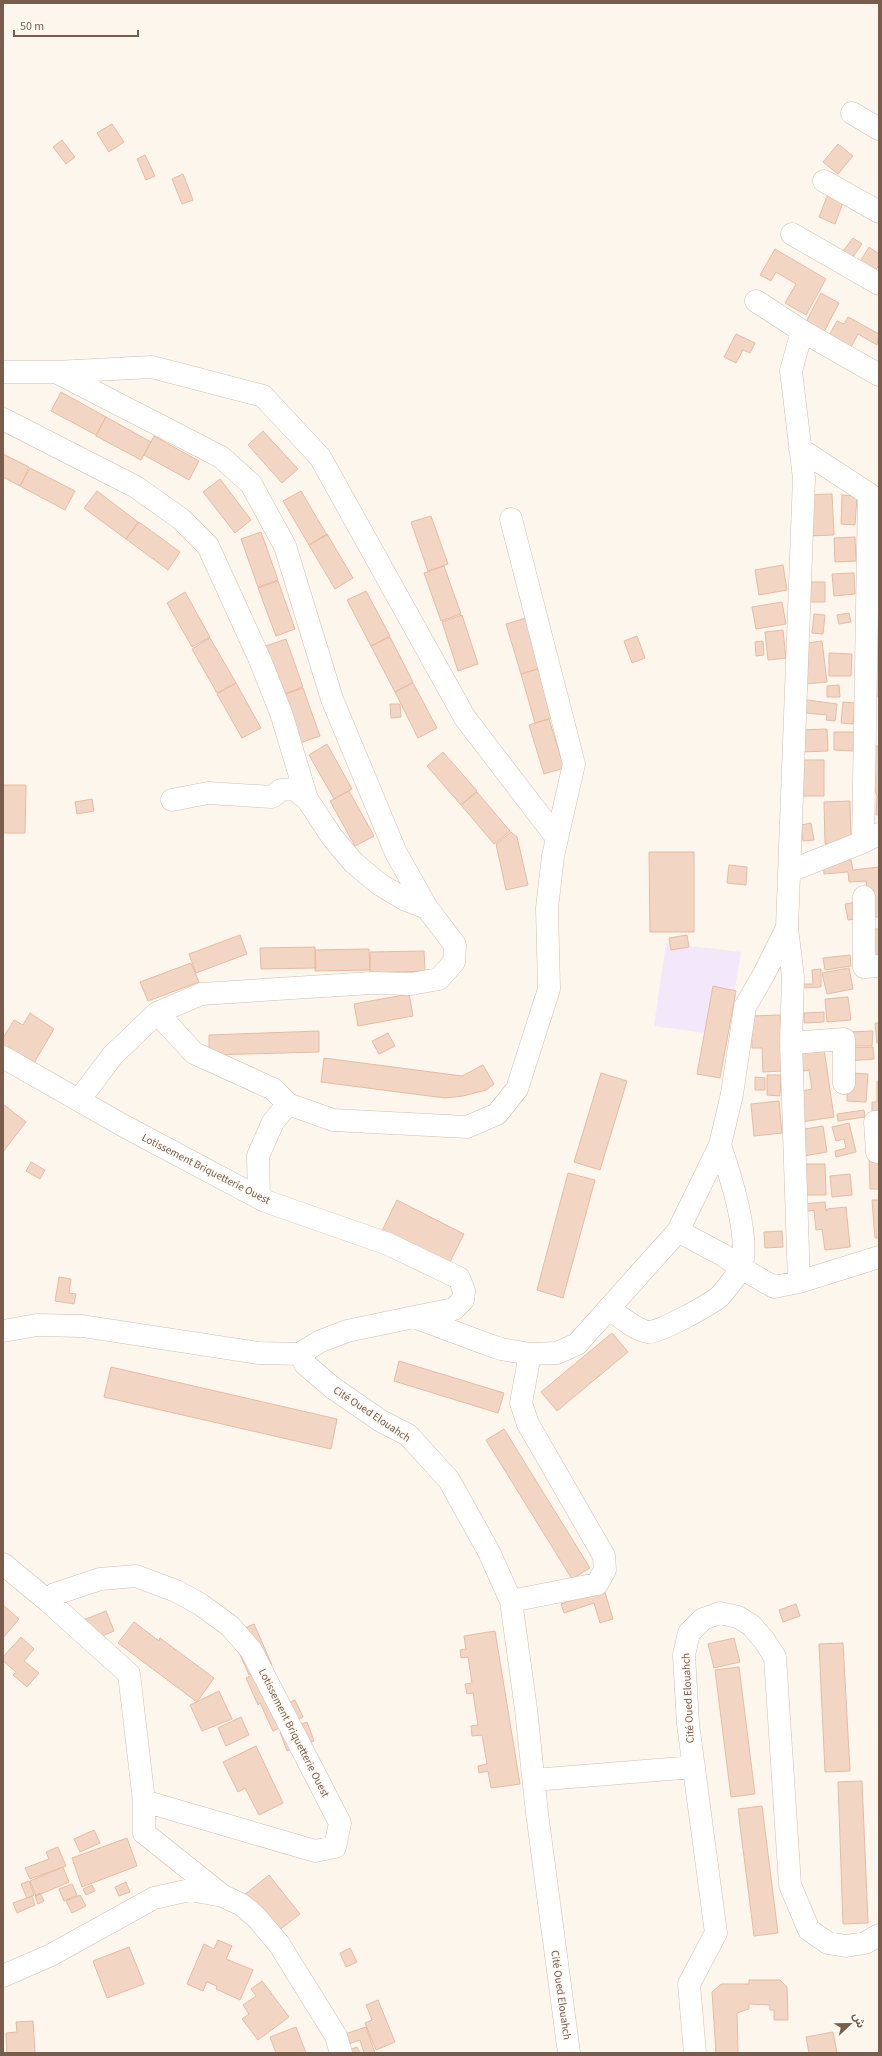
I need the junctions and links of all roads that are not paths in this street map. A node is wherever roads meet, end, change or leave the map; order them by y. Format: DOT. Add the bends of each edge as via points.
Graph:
graph roads {
  1 [pos="852,113"];
  2 [pos="879,129"];
  3 [pos="824,181"];
  4 [pos="879,212"];
  5 [pos="792,234"];
  6 [pos="879,284"];
  7 [pos="756,301"];
  8 [pos="802,331"];
  9 [pos="3,372"];
  10 [pos="56,372"];
  11 [pos="879,375"];
  12 [pos="3,419"];
  13 [pos="800,448"];
  14 [pos="511,519"];
  15 [pos="307,799"];
  16 [pos="172,800"];
  17 [pos="557,838"];
  18 [pos="871,838"];
  19 [pos="790,871"];
  20 [pos="864,897"];
  21 [pos="427,908"];
  22 [pos="787,928"];
  23 [pos="879,966"];
  24 [pos="157,1012"];
  25 [pos="791,1043"];
  26 [pos="3,1057"];
  27 [pos="844,1083"];
  28 [pos="79,1100"];
  29 [pos="288,1104"];
  30 [pos="879,1122"];
  31 [pos="720,1145"];
  32 [pos="877,1152"];
  33 [pos="259,1198"];
  34 [pos="673,1237"];
  35 [pos="879,1257"];
  36 [pos="741,1268"];
  37 [pos="799,1282"];
  38 [pos="609,1308"];
  39 [pos="414,1318"];
  40 [pos="3,1331"];
  41 [pos="303,1354"];
  42 [pos="530,1354"];
  43 [pos="3,1564"];
  44 [pos="48,1601"];
  45 [pos="511,1601"];
  46 [pos="684,1768"];
  47 [pos="534,1780"];
  48 [pos="144,1801"];
  49 [pos="223,1896"];
  50 [pos="879,1935"];
  51 [pos="3,1976"];
  52 [pos="340,2053"];
  53 [pos="569,2053"];
  54 [pos="696,2053"];
  1 -- 2 [label="street"];
  3 -- 4 [label="street"];
  5 -- 6 [label="street"];
  7 -- 8 [label="street"];
  8 -- 11 [label="street"];
  8 -- 13 [label="street" via="791,371"];
  9 -- 10 [label="street"];
  10 -- 17 [label="street" via="152,367 263,396 320,457 465,718"];
  10 -- 21 [label="street" via="221,457 251,484 285,546 332,700 396,852"];
  12 -- 15 [label="street" via="136,487 181,519 208,546 281,713"];
  13 -- 18 [label="street" via="868,494"];
  13 -- 19 [label="street" via="804,478"];
  14 -- 17 [label="street" via="574,764"];
  15 -- 16 [label="street" via="294,789 281,790 272,797 208,793"];
  15 -- 21 [label="street" via="332,837 353,862 378,884 406,900"];
  17 -- 29 [label="street" via="547,908 549,989 517,1089 497,1114 467,1127 443,1126 333,1120"];
  18 -- 19 [label="street"];
  19 -- 22 [label="street"];
  20 -- 23 [label="street" via="864,967"];
  21 -- 24 [label="street" via="455,945 454,962 439,979 411,984 371,983 201,994"];
  22 -- 25 [label="street" via="793,977"];
  22 -- 31 [label="street" via="745,1006 732,1094"];
  24 -- 28 [label="street" via="114,1055"];
  24 -- 29 [label="street" via="194,1053 272,1089"];
  25 -- 27 [label="street" via="844,1038"];
  25 -- 37 [label="street"];
  26 -- 28 [label="street, Lotissement Briquetterie Ouest"];
  28 -- 33 [label="street, Lotissement Briquetterie Ouest"];
  29 -- 33 [label="street" via="273,1122 258,1156"];
  30 -- 32 [label="street" via="875,1122"];
  31 -- 34 [label="street"];
  31 -- 36 [label="street" via="736,1191 743,1246"];
  33 -- 39 [label="street, Lotissement Briquetterie Ouest" via="388,1244 459,1278 464,1290 463,1300 454,1309"];
  34 -- 36 [label="street" via="723,1255"];
  34 -- 38 [label="street"];
  35 -- 37 [label="street"];
  36 -- 37 [label="street" via="774,1287"];
  36 -- 38 [label="street" via="719,1296 664,1328 649,1332 633,1326"];
  38 -- 42 [label="street" via="577,1344 557,1353"];
  39 -- 41 [label="street" via="347,1331 321,1341"];
  39 -- 42 [label="street" via="481,1342"];
  40 -- 41 [label="street" via="38,1325 82,1326 258,1353"];
  41 -- 45 [label="street, Cité Oued Elouahch" via="305,1364 333,1388 381,1421 408,1435 449,1480 489,1552"];
  42 -- 45 [label="street" via="521,1403 528,1424 604,1556 605,1570 597,1584"];
  43 -- 44 [label="street"];
  44 -- 48 [label="street" via="129,1674"];
  44 -- 48 [label="street, Lotissement Briquetterie Ouest" via="54,1594 100,1579 136,1576 176,1591 200,1604 230,1626 251,1650 340,1823 335,1846 315,1851"];
  45 -- 47 [label="street, Cité Oued Elouahch"];
  46 -- 47 [label="street"];
  46 -- 50 [label="street, Cité Oued Elouahch" via="688,1724 684,1655 689,1633 703,1619 720,1613 738,1617 751,1625 775,1657 790,1885 799,1908 809,1930 828,1943 846,1946 865,1943"];
  46 -- 54 [label="street, Cité Oued Elouahch" via="716,1933 689,1984"];
  47 -- 53 [label="street, Cité Oued Elouahch"];
  48 -- 49 [label="street" via="144,1833"];
  49 -- 51 [label="street" via="190,1890 154,1898 50,1956"];
  49 -- 52 [label="street" via="242,1905 279,1944 336,2036"];
}
